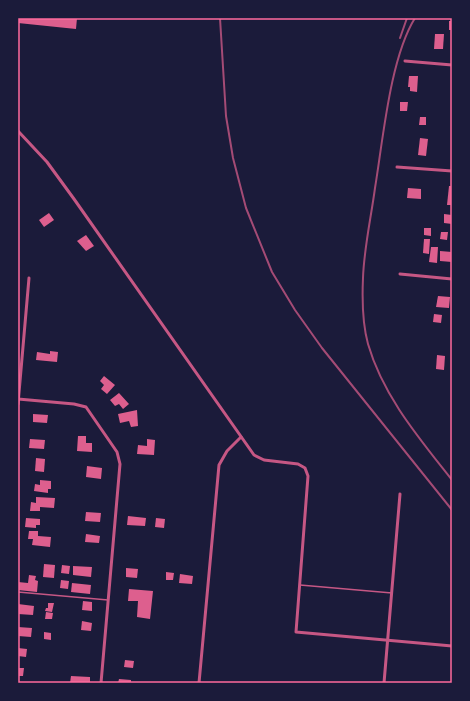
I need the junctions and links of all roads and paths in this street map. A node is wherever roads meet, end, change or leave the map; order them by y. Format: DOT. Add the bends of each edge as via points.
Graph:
graph roads {
  1 [pos="405,61"];
  2 [pos="452,65"];
  3 [pos="18,131"];
  4 [pos="397,167"];
  5 [pos="452,171"];
  6 [pos="400,274"];
  7 [pos="29,278"];
  8 [pos="452,278"];
  9 [pos="18,399"];
  10 [pos="18,404"];
  11 [pos="241,437"];
  12 [pos="400,494"];
  13 [pos="300,585"];
  14 [pos="18,592"];
  15 [pos="392,593"];
  16 [pos="108,600"];
  17 [pos="388,640"];
  18 [pos="452,646"];
  19 [pos="101,683"];
  20 [pos="199,683"];
  21 [pos="384,683"];
  1 -- 2 [label="street"];
  3 -- 11 [label="street" via="47,162 79,205"];
  4 -- 5 [label="street"];
  6 -- 8 [label="street"];
  7 -- 9 [label="street"];
  9 -- 10 [label="street"];
  9 -- 16 [label="street" via="86,407 116,452 120,464"];
  11 -- 13 [label="street" via="254,455 264,460 298,464 305,468 308,476"];
  11 -- 20 [label="street" via="227,451 219,465"];
  12 -- 15 [label="street"];
  13 -- 15 [label="lane"];
  13 -- 17 [label="street" via="296,632"];
  14 -- 16 [label="lane"];
  15 -- 17 [label="street"];
  16 -- 19 [label="street"];
  17 -- 18 [label="street"];
  17 -- 21 [label="street"];
}
